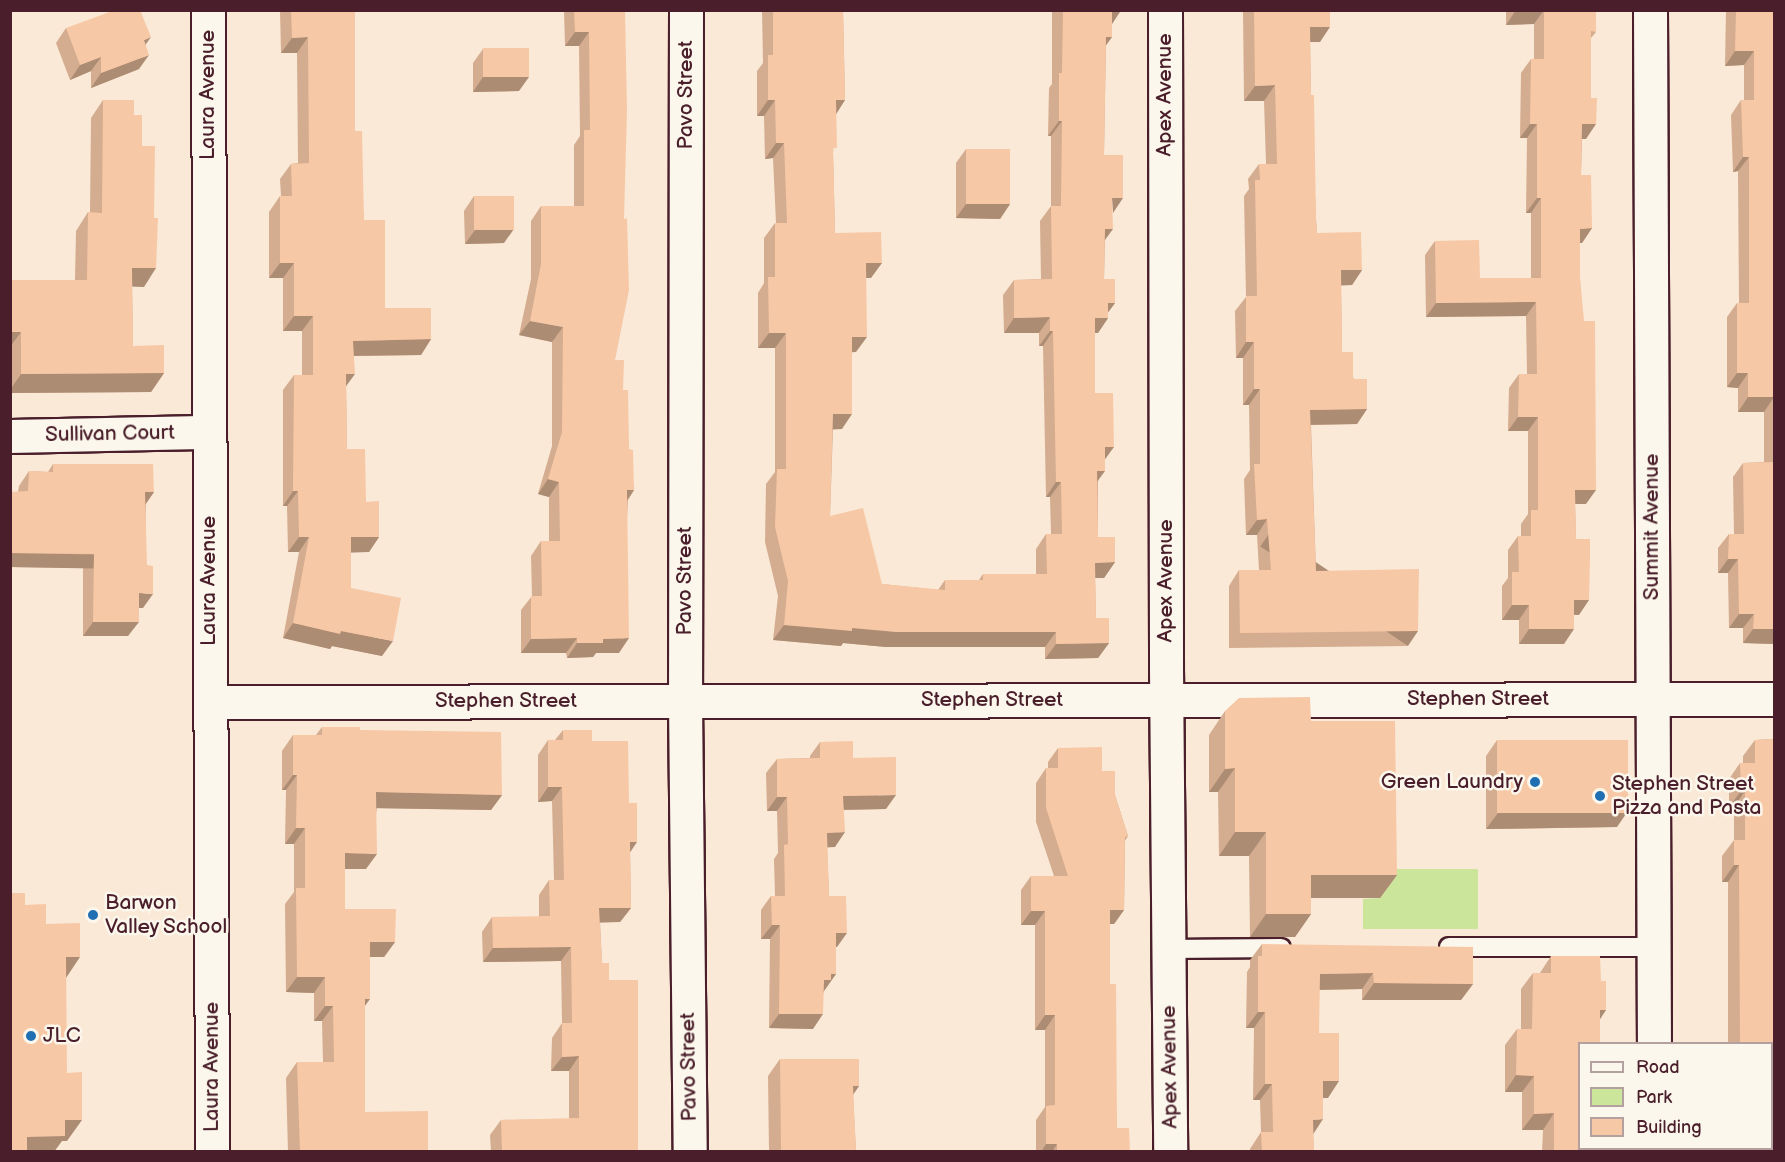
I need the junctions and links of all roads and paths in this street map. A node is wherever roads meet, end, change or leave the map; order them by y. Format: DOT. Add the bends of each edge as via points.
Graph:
graph roads {
  1 [pos="208,10"];
  2 [pos="686,10"];
  3 [pos="1165,10"];
  4 [pos="1650,10"];
  5 [pos="209,432"];
  6 [pos="10,436"];
  7 [pos="1652,699"];
  8 [pos="1774,699"];
  9 [pos="1166,700"];
  10 [pos="685,701"];
  11 [pos="210,702"];
  12 [pos="1653,946"];
  13 [pos="1300,948"];
  14 [pos="1431,948"];
  15 [pos="1168,949"];
  16 [pos="1654,1042"];
  17 [pos="212,1152"];
  18 [pos="690,1152"];
  19 [pos="1170,1152"];
  1 -- 5 [label="street, Laura Avenue"];
  2 -- 10 [label="street, Pavo Street"];
  3 -- 9 [label="street, Apex Avenue"];
  4 -- 7 [label="street, Summit Avenue"];
  5 -- 6 [label="street, Sullivan Court"];
  5 -- 11 [label="street, Laura Avenue"];
  7 -- 8 [label="street, Stephen Street"];
  7 -- 9 [label="street, Stephen Street"];
  7 -- 12 [label="street, Summit Avenue"];
  9 -- 10 [label="street, Stephen Street"];
  9 -- 15 [label="street, Apex Avenue"];
  10 -- 11 [label="street, Stephen Street"];
  10 -- 18 [label="street, Pavo Street"];
  11 -- 17 [label="street, Laura Avenue"];
  12 -- 14 [label="lane"];
  12 -- 16 [label="street, Summit Avenue"];
  13 -- 15 [label="lane"];
  15 -- 19 [label="street, Apex Avenue"];
}
